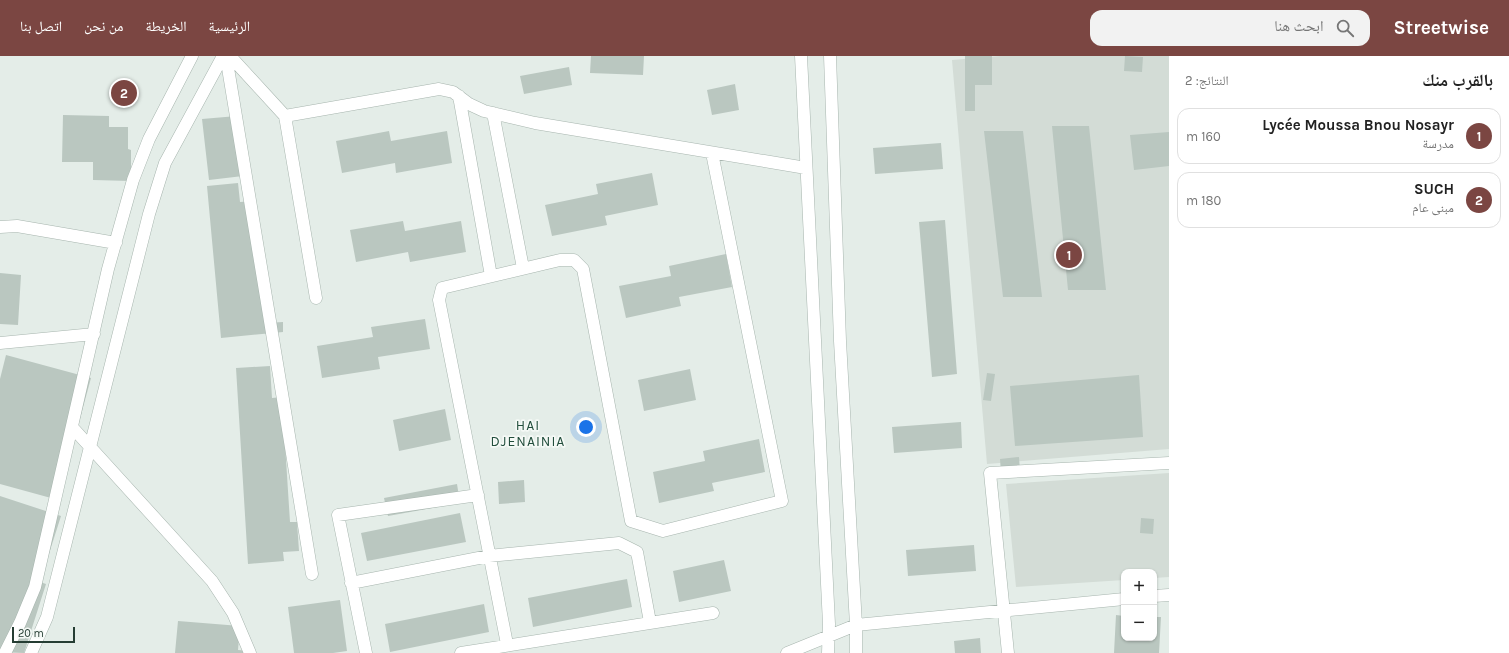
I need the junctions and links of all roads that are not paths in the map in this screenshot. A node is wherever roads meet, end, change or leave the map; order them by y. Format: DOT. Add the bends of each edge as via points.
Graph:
graph roads {
  1 [pos="192,56"];
  2 [pos="222,56"];
  3 [pos="226,56"];
  4 [pos="230,56"];
  5 [pos="801,56"];
  6 [pos="830,56"];
  7 [pos="459,96"];
  8 [pos="493,113"];
  9 [pos="285,116"];
  10 [pos="712,153"];
  11 [pos="806,168"];
  12 [pos="0,228"];
  13 [pos="116,243"];
  14 [pos="523,268"];
  15 [pos="491,276"];
  16 [pos="316,298"];
  17 [pos="94,334"];
  18 [pos="0,343"];
  19 [pos="72,427"];
  20 [pos="90,445"];
  21 [pos="1169,463"];
  22 [pos="478,495"];
  23 [pos="490,556"];
  24 [pos="312,574"];
  25 [pos="352,583"];
  26 [pos="1169,595"];
  27 [pos="1157,596"];
  28 [pos="1121,599"];
  29 [pos="1004,611"];
  30 [pos="713,613"];
  31 [pos="650,622"];
  32 [pos="856,625"];
  33 [pos="829,636"];
  34 [pos="507,644"];
  35 [pos="5,653"];
  36 [pos="31,653"];
  37 [pos="250,653"];
  38 [pos="366,653"];
  39 [pos="461,653"];
  40 [pos="787,653"];
  41 [pos="828,653"];
  42 [pos="856,653"];
  43 [pos="1008,653"];
  1 -- 13 [label="street" via="146,146 133,180"];
  2 -- 20 [label="street" via="165,163 149,214"];
  3 -- 24 [label="street"];
  4 -- 9 [label="street"];
  5 -- 11 [label="street"];
  6 -- 32 [label="street" via="840,341"];
  7 -- 8 [label="street" via="469,104"];
  7 -- 9 [label="street" via="439,89"];
  7 -- 15 [label="street"];
  8 -- 10 [label="street" via="535,123"];
  8 -- 14 [label="street"];
  9 -- 16 [label="street"];
  10 -- 11 [label="street"];
  10 -- 14 [label="street" via="782,501 663,531 631,521 583,269 574,260 560,260"];
  11 -- 33 [label="street"];
  12 -- 13 [label="street" via="17,226"];
  13 -- 17 [label="street"];
  14 -- 15 [label="street"];
  15 -- 22 [label="street" via="442,288 439,300"];
  17 -- 18 [label="street"];
  17 -- 19 [label="street"];
  19 -- 20 [label="street"];
  19 -- 35 [label="street" via="35,587"];
  20 -- 36 [label="street" via="47,617"];
  20 -- 37 [label="street" via="212,581 233,613"];
  21 -- 29 [label="street" via="990,473"];
  22 -- 23 [label="street"];
  22 -- 25 [label="street" via="338,515"];
  23 -- 25 [label="street"];
  23 -- 31 [label="street" via="619,544 637,552"];
  23 -- 34 [label="street"];
  25 -- 38 [label="street"];
  26 -- 27 [label="street"];
  28 -- 29 [label="street"];
  29 -- 32 [label="street"];
  29 -- 43 [label="street"];
  30 -- 31 [label="street"];
  31 -- 34 [label="street"];
  32 -- 33 [label="street"];
  32 -- 42 [label="street"];
  33 -- 40 [label="street"];
  33 -- 41 [label="street"];
  34 -- 39 [label="street"];
}
